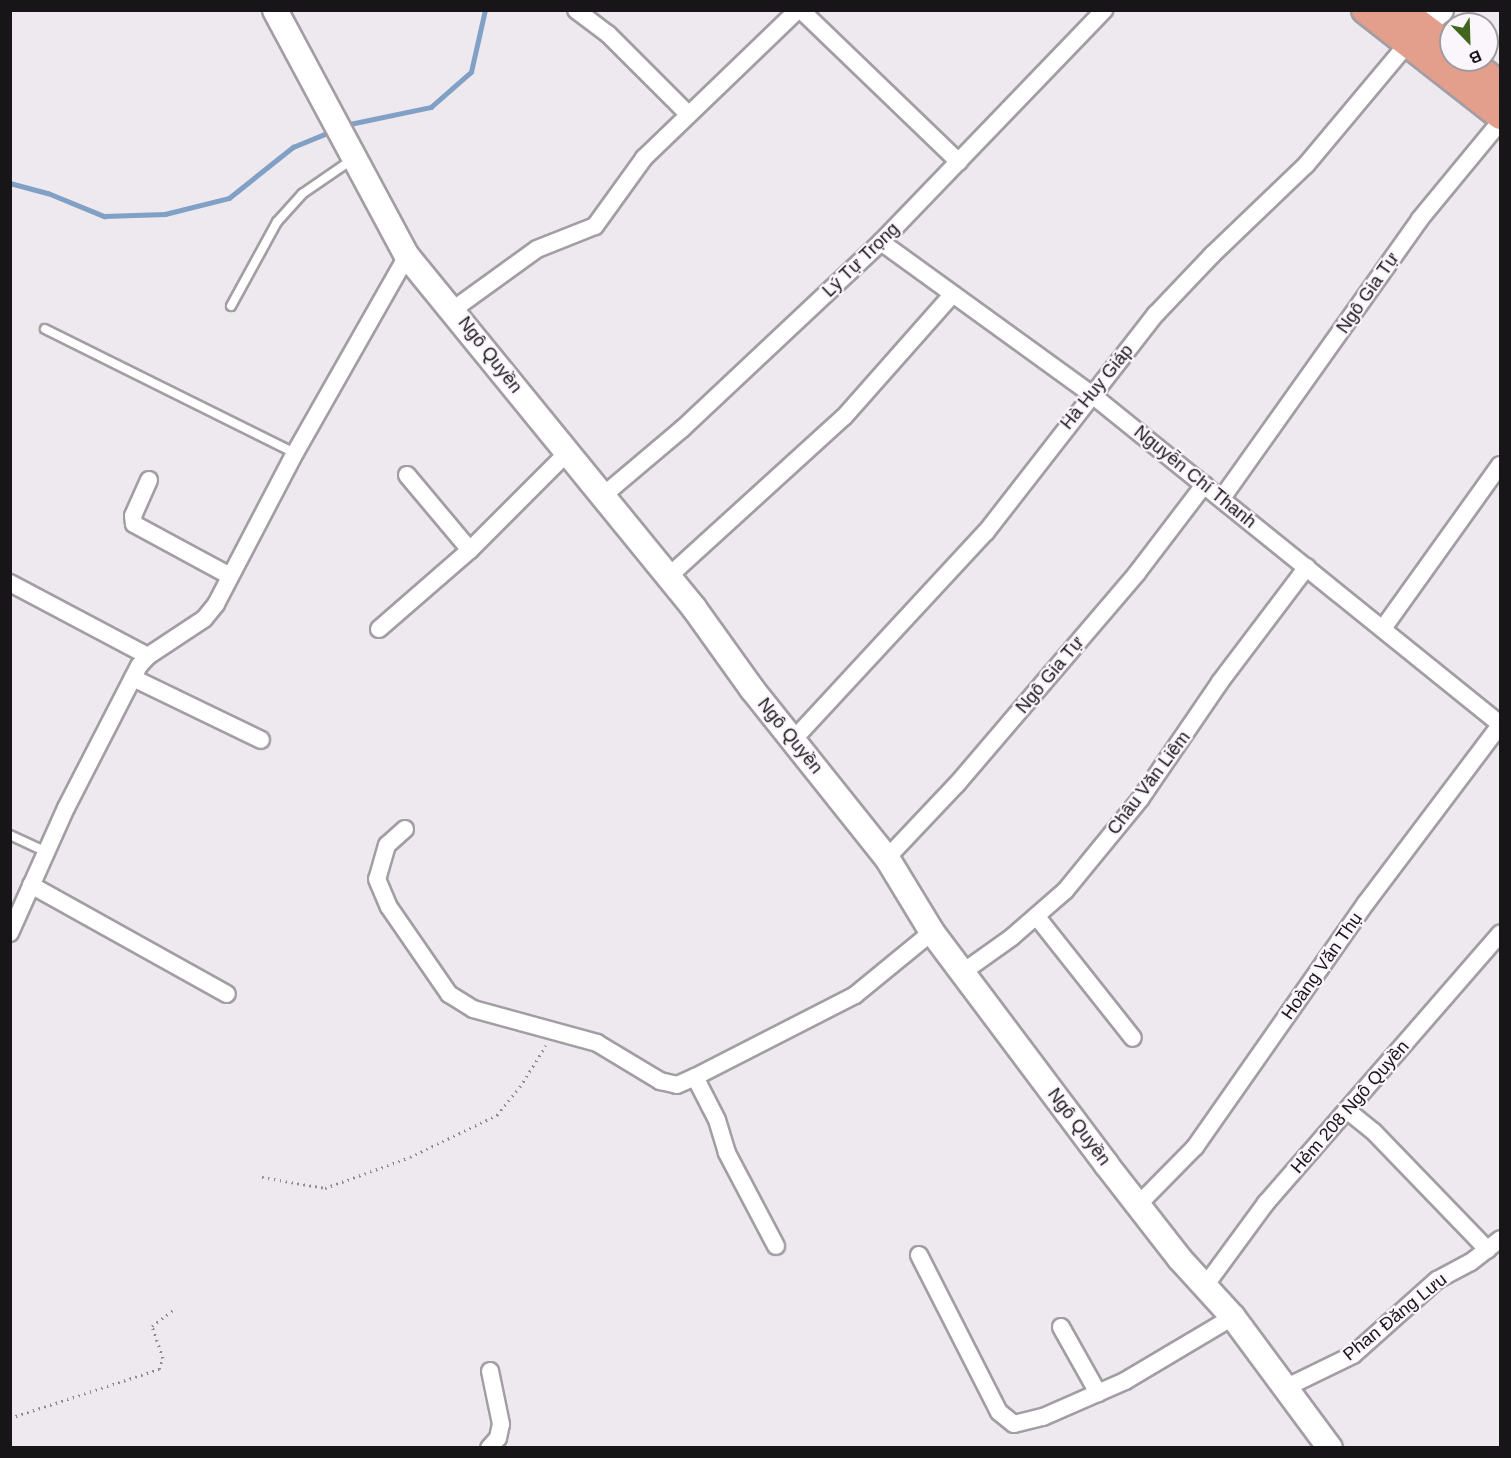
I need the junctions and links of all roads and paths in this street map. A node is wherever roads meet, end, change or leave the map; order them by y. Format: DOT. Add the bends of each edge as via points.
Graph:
graph roads {
  1 [pos="275,10"];
  2 [pos="576,10"];
  3 [pos="799,10"];
  4 [pos="1104,10"];
  5 [pos="1365,10"];
  6 [pos="1418,22"];
  7 [pos="1439,38"];
  8 [pos="1483,72"];
  9 [pos="1500,85"];
  10 [pos="688,114"];
  11 [pos="1500,116"];
  12 [pos="1500,122"];
  13 [pos="348,149"];
  14 [pos="959,162"];
  15 [pos="881,242"];
  16 [pos="407,256"];
  17 [pos="953,294"];
  18 [pos="231,306"];
  19 [pos="454,309"];
  20 [pos="45,329"];
  21 [pos="1091,394"];
  22 [pos="568,452"];
  23 [pos="295,453"];
  24 [pos="1500,465"];
  25 [pos="407,476"];
  26 [pos="149,480"];
  27 [pos="1204,485"];
  28 [pos="605,494"];
  29 [pos="1222,498"];
  30 [pos="470,550"];
  31 [pos="1307,567"];
  32 [pos="230,576"];
  33 [pos="669,576"];
  34 [pos="10,583"];
  35 [pos="1384,627"];
  36 [pos="379,629"];
  37 [pos="148,656"];
  38 [pos="133,678"];
  39 [pos="1500,724"];
  40 [pos="794,739"];
  41 [pos="261,740"];
  42 [pos="405,829"];
  43 [pos="10,835"];
  44 [pos="45,851"];
  45 [pos="887,858"];
  46 [pos="31,885"];
  47 [pos="1037,917"];
  48 [pos="932,932"];
  49 [pos="10,933"];
  50 [pos="1500,934"];
  51 [pos="963,972"];
  52 [pos="227,994"];
  53 [pos="556,1030"];
  54 [pos="1133,1038"];
  55 [pos="695,1077"];
  56 [pos="1348,1111"];
  57 [pos="262,1177"];
  58 [pos="1139,1204"];
  59 [pos="1494,1244"];
  60 [pos="776,1246"];
  61 [pos="919,1255"];
  62 [pos="1205,1286"];
  63 [pos="173,1310"];
  64 [pos="1233,1317"];
  65 [pos="1061,1327"];
  66 [pos="490,1371"];
  67 [pos="1285,1388"];
  68 [pos="1098,1393"];
  69 [pos="10,1418"];
  70 [pos="489,1448"];
  71 [pos="1330,1448"];
  1 -- 13 [label="street, Ngô Quyền"];
  2 -- 10 [label="street" via="608,34"];
  3 -- 10 [label="street"];
  3 -- 14 [label="street"];
  4 -- 14 [label="street, Lý Tự Trọng"];
  5 -- 6 [label="main road"];
  6 -- 7 [label="main road"];
  6 -- 11 [label="main road"];
  6 -- 21 [label="street, Hà Huy Giáp" via="1306,165 1212,255"];
  8 -- 9 [label="main road"];
  10 -- 19 [label="street" via="644,158 595,226 537,249"];
  12 -- 29 [label="street, Ngô Gia Tự" via="1420,219"];
  13 -- 16 [label="street, Ngô Quyền"];
  13 -- 18 [label="lane" via="276,222"];
  14 -- 15 [label="street, Lý Tự Trọng"];
  15 -- 17 [label="street, Nguyễn Chí Thanh"];
  15 -- 28 [label="street, Lý Tự Trọng" via="682,429"];
  16 -- 19 [label="street, Ngô Quyền"];
  16 -- 23 [label="street"];
  17 -- 21 [label="street, Nguyễn Chí Thanh"];
  17 -- 33 [label="street" via="844,417"];
  19 -- 22 [label="street, Ngô Quyền"];
  20 -- 23 [label="lane"];
  21 -- 27 [label="street, Nguyễn Chí Thanh"];
  21 -- 40 [label="street, Hà Huy Giáp" via="978,541"];
  22 -- 28 [label="street, Ngô Quyền"];
  22 -- 30 [label="street"];
  23 -- 32 [label="street"];
  24 -- 35 [label="street"];
  25 -- 30 [label="street"];
  26 -- 32 [label="street" via="133,516 134,524"];
  27 -- 29 [label="street, Nguyễn Chí Thanh"];
  27 -- 45 [label="street, Ngô Gia Tự" via="1137,573 957,784"];
  28 -- 33 [label="street, Ngô Quyền"];
  29 -- 31 [label="street, Nguyễn Chí Thanh"];
  30 -- 36 [label="street"];
  31 -- 35 [label="street, Nguyễn Chí Thanh"];
  31 -- 47 [label="street, Châu Văn Liêm" via="1220,682 1142,798 1065,891"];
  32 -- 37 [label="street" via="204,619"];
  33 -- 40 [label="street, Ngô Quyền"];
  34 -- 37 [label="street"];
  35 -- 39 [label="street, Nguyễn Chí Thanh"];
  37 -- 38 [label="street"];
  38 -- 41 [label="street"];
  38 -- 44 [label="street"];
  39 -- 58 [label="street, Hoàng Văn Thụ" via="1366,903 1195,1147"];
  40 -- 45 [label="street, Ngô Quyền"];
  42 -- 53 [label="street" via="387,845 377,879 390,907 439,982 460,1004"];
  43 -- 44 [label="lane"];
  44 -- 46 [label="street"];
  45 -- 48 [label="street, Ngô Quyền"];
  46 -- 49 [label="street"];
  46 -- 52 [label="street"];
  47 -- 51 [label="street, Châu Văn Liêm"];
  47 -- 54 [label="street"];
  48 -- 51 [label="street, Ngô Quyền"];
  48 -- 55 [label="street" via="855,995"];
  50 -- 56 [label="street, Hẻm 208 Ngô Quyền"];
  51 -- 58 [label="street, Ngô Quyền"];
  53 -- 55 [label="street" via="597,1043 660,1081 676,1085"];
  53 -- 57 [label="path" via="520,1088 497,1115 410,1157 325,1188"];
  55 -- 60 [label="street" via="740,1180"];
  56 -- 59 [label="street"];
  56 -- 62 [label="street, Hẻm 208 Ngô Quyền" via="1266,1203"];
  58 -- 62 [label="street, Ngô Quyền"];
  59 -- 67 [label="street, Phan Đăng Lưu" via="1437,1280 1353,1355"];
  61 -- 68 [label="street" via="1007,1421 1022,1424"];
  62 -- 64 [label="street, Ngô Quyền"];
  63 -- 69 [label="path" via="152,1326 163,1358 159,1369"];
  64 -- 67 [label="street, Ngô Quyền"];
  64 -- 68 [label="street"];
  65 -- 68 [label="street"];
  66 -- 70 [label="street" via="501,1424 498,1438"];
  67 -- 71 [label="street, Ngô Quyền"];
}
